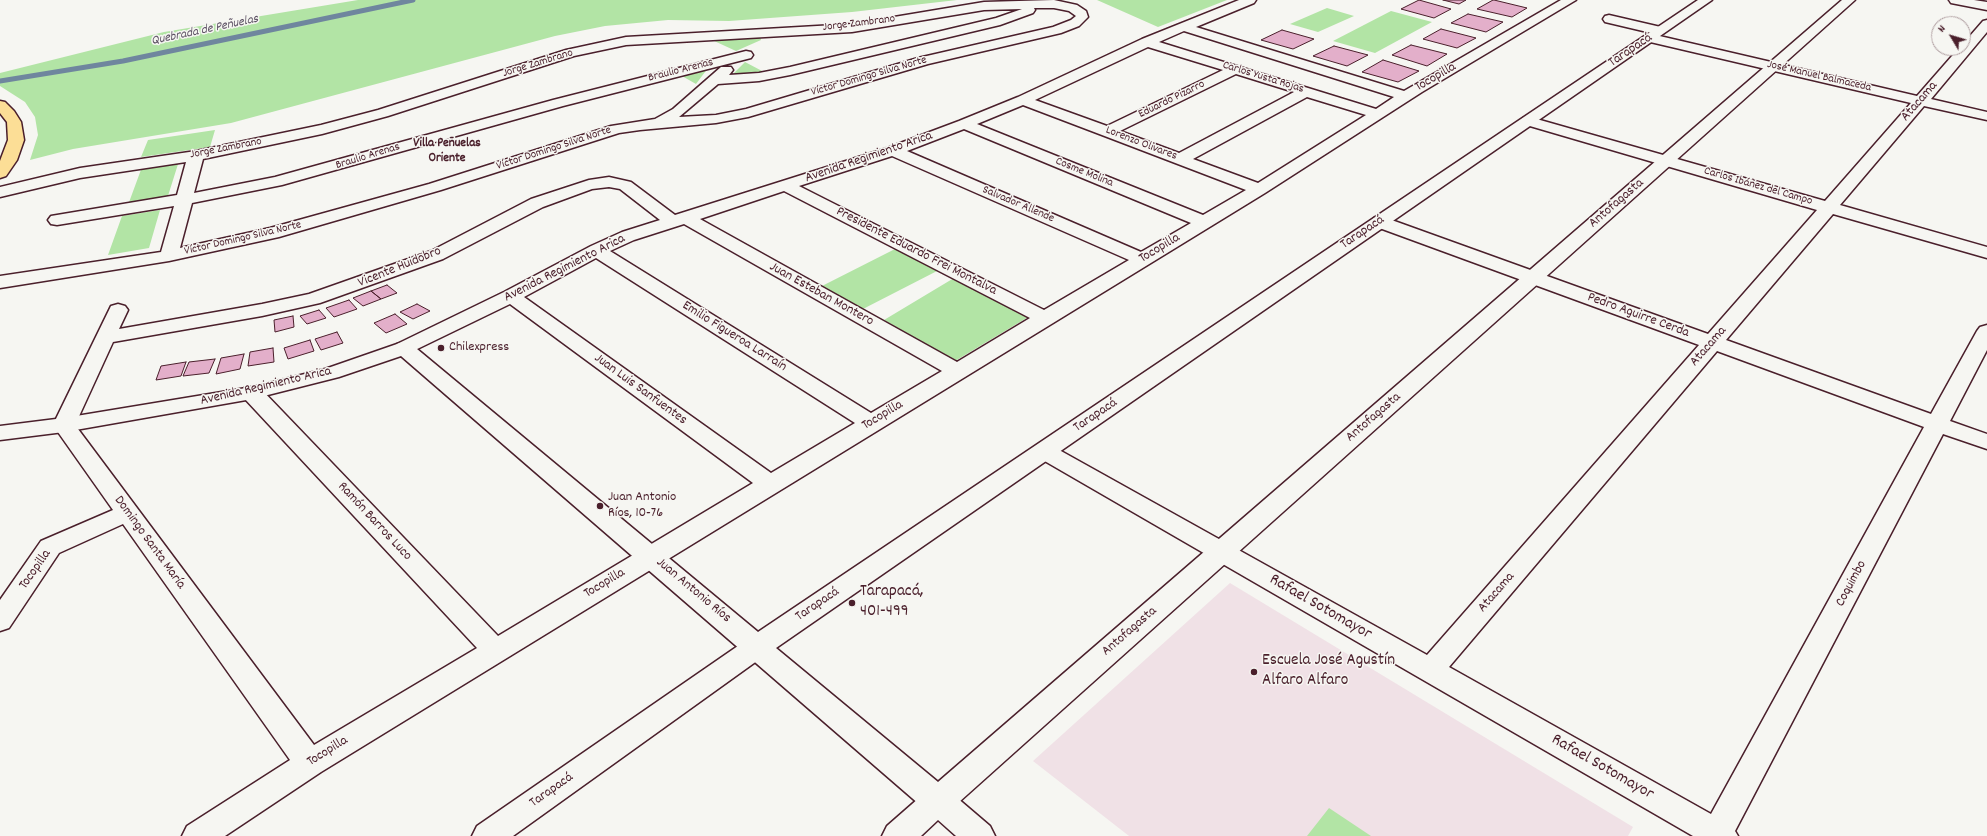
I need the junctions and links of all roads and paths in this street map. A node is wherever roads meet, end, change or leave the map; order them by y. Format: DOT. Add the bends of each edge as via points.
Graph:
graph roads {
  1 [pos="1250,0"];
  2 [pos="1570,0"];
  3 [pos="1706,0"];
  4 [pos="1849,0"];
  5 [pos="1955,0"];
  6 [pos="1982,0"];
  7 [pos="1987,1"];
  8 [pos="1047,4"];
  9 [pos="1987,6"];
  10 [pos="1082,17"];
  11 [pos="1610,19"];
  12 [pos="1987,24"];
  13 [pos="1184,27"];
  14 [pos="1656,34"];
  15 [pos="772,36"];
  16 [pos="1148,42"];
  17 [pos="746,55"];
  18 [pos="1774,66"];
  19 [pos="1236,69"];
  20 [pos="715,80"];
  21 [pos="1307,91"];
  22 [pos="1406,96"];
  23 [pos="1023,100"];
  24 [pos="1921,101"];
  25 [pos="0,105"];
  26 [pos="1378,114"];
  27 [pos="1987,116"];
  28 [pos="1528,121"];
  29 [pos="658,123"];
  30 [pos="964,124"];
  31 [pos="1107,132"];
  32 [pos="893,151"];
  33 [pos="196,156"];
  34 [pos="1180,159"];
  35 [pos="1666,161"];
  36 [pos="1,172"];
  37 [pos="786,186"];
  38 [pos="1259,188"];
  39 [pos="0,192"];
  40 [pos="185,200"];
  41 [pos="1829,208"];
  42 [pos="56,220"];
  43 [pos="679,220"];
  44 [pos="1204,222"];
  45 [pos="1380,222"];
  46 [pos="597,250"];
  47 [pos="1987,253"];
  48 [pos="169,256"];
  49 [pos="1142,259"];
  50 [pos="1533,278"];
  51 [pos="0,282"];
  52 [pos="511,296"];
  53 [pos="118,310"];
  54 [pos="1045,318"];
  55 [pos="1987,331"];
  56 [pos="105,337"];
  57 [pos="1713,343"];
  58 [pos="404,348"];
  59 [pos="957,371"];
  60 [pos="252,393"];
  61 [pos="871,423"];
  62 [pos="1937,424"];
  63 [pos="64,425"];
  64 [pos="0,433"];
  65 [pos="1987,442"];
  66 [pos="1044,451"];
  67 [pos="770,484"];
  68 [pos="127,513"];
  69 [pos="1221,552"];
  70 [pos="651,556"];
  71 [pos="0,621"];
  72 [pos="758,646"];
  73 [pos="495,650"];
  74 [pos="1430,670"];
  75 [pos="310,763"];
  76 [pos="938,801"];
  77 [pos="1719,835"];
  78 [pos="198,836"];
  79 [pos="488,836"];
  80 [pos="898,836"];
  81 [pos="979,836"];
  1 -- 13 [label="street, Avenida Regimiento Arica"];
  2 -- 22 [label="street, Tocopilla"];
  3 -- 14 [label="street, Tarapacá"];
  4 -- 18 [label="street, Antofagasta"];
  5 -- 9 [label="street"];
  6 -- 7 [label="street"];
  8 -- 10 [label="street, Jorge Zambrano" via="1073,8 1081,12"];
  8 -- 15 [label="street, Jorge Zambrano" via="984,6 852,28"];
  8 -- 20 [label="street, Braulio Arenas" via="1000,21 790,71 759,77"];
  10 -- 29 [label="street, Víctor Domingo Silva Norte" via="1056,30 922,61 748,113 705,120"];
  11 -- 14 [label="street, José Manuel Balmaceda"];
  12 -- 24 [label="street, Atacama"];
  13 -- 16 [label="street, Avenida Regimiento Arica"];
  13 -- 22 [label="street"];
  14 -- 18 [label="street, José Manuel Balmaceda"];
  14 -- 28 [label="street, Tarapacá"];
  15 -- 17 [label="street"];
  15 -- 33 [label="street, Jorge Zambrano" via="655,38 598,46 353,121"];
  16 -- 19 [label="street, Carlos Yusta Rojas"];
  16 -- 23 [label="street, Avenida Regimiento Arica"];
  17 -- 20 [label="street"];
  17 -- 40 [label="street, Braulio Arenas" via="558,103 309,174"];
  18 -- 24 [label="street, José Manuel Balmaceda"];
  18 -- 35 [label="street, Antofagasta"];
  19 -- 21 [label="street, Carlos Yusta Rojas"];
  19 -- 31 [label="street, Eduardo Pizarro"];
  20 -- 29 [label="street" via="678,112"];
  21 -- 26 [label="street, Carlos Yusta Rojas"];
  21 -- 34 [label="street"];
  22 -- 26 [label="street, Tocopilla"];
  23 -- 30 [label="street, Avenida Regimiento Arica"];
  23 -- 31 [label="street, Lorenzo Olivares"];
  24 -- 27 [label="street, José Manuel Balmaceda"];
  24 -- 41 [label="street, Atacama"];
  25 -- 36 [label="main road" via="9,114 16,130 14,149"];
  26 -- 38 [label="street, Tocopilla"];
  28 -- 35 [label="street, Carlos Ibáñez del Campo"];
  28 -- 45 [label="street, Tarapacá"];
  29 -- 48 [label="street, Víctor Domingo Silva Norte" via="610,131 319,221"];
  30 -- 32 [label="street, Avenida Regimiento Arica"];
  30 -- 44 [label="street, Cosme Molina"];
  31 -- 34 [label="street, Lorenzo Olivares"];
  32 -- 37 [label="street, Avenida Regimiento Arica"];
  32 -- 49 [label="street, Salvador Allende"];
  33 -- 39 [label="street, Jorge Zambrano" via="80,173"];
  33 -- 40 [label="street"];
  34 -- 38 [label="street, Lorenzo Olivares"];
  35 -- 41 [label="street, Carlos Ibáñez del Campo"];
  35 -- 50 [label="street, Antofagasta"];
  37 -- 43 [label="street, Avenida Regimiento Arica"];
  37 -- 54 [label="street, Presidente Eduardo Frei Montalva"];
  38 -- 44 [label="street, Tocopilla"];
  40 -- 42 [label="street, Braulio Arenas"];
  40 -- 48 [label="street"];
  41 -- 47 [label="street, Carlos Ibáñez del Campo"];
  41 -- 57 [label="street, Atacama"];
  43 -- 46 [label="street, Avenida Regimiento Arica" via="628,236"];
  43 -- 56 [label="street, Vicente Huidobro" via="625,185 609,182 589,185 537,203 437,255 345,289 313,299 254,311"];
  43 -- 59 [label="street, Juan Esteban Montero"];
  44 -- 49 [label="street, Tocopilla"];
  45 -- 50 [label="street, Pedro Aguirre Cerda"];
  45 -- 66 [label="street, Tarapacá"];
  46 -- 52 [label="street, Avenida Regimiento Arica"];
  46 -- 61 [label="street, Emilio Figueroa Larraín"];
  48 -- 51 [label="street, Víctor Domingo Silva Norte"];
  49 -- 54 [label="street, Tocopilla"];
  50 -- 57 [label="street, Pedro Aguirre Cerda"];
  50 -- 69 [label="street, Antofagasta"];
  52 -- 58 [label="street, Avenida Regimiento Arica"];
  52 -- 67 [label="street, Juan Luis Sanfuentes"];
  53 -- 56 [label="street"];
  54 -- 59 [label="street, Tocopilla"];
  55 -- 62 [label="street, Coquimbo"];
  56 -- 63 [label="street"];
  57 -- 62 [label="street, Pedro Aguirre Cerda"];
  57 -- 74 [label="street, Atacama"];
  58 -- 60 [label="street, Avenida Regimiento Arica" via="332,373"];
  58 -- 70 [label="street, Juan Antonio Ríos"];
  59 -- 61 [label="street, Tocopilla"];
  60 -- 63 [label="street, Avenida Regimiento Arica"];
  60 -- 73 [label="street, Ramón Barros Luco"];
  61 -- 67 [label="street, Tocopilla"];
  62 -- 65 [label="street, Pedro Aguirre Cerda"];
  62 -- 77 [label="street, Coquimbo"];
  63 -- 64 [label="street, Avenida Regimiento Arica"];
  63 -- 68 [label="street, Domingo Santa María"];
  66 -- 69 [label="street, Rafael Sotomayor"];
  66 -- 72 [label="street, Tarapacá"];
  67 -- 70 [label="street, Tocopilla"];
  68 -- 71 [label="street, Tocopilla" via="50,547"];
  68 -- 75 [label="street, Domingo Santa María"];
  69 -- 74 [label="street, Rafael Sotomayor"];
  69 -- 76 [label="street, Antofagasta"];
  70 -- 72 [label="street, Juan Antonio Ríos"];
  70 -- 73 [label="street, Tocopilla"];
  72 -- 76 [label="street, Juan Antonio Ríos"];
  72 -- 79 [label="street, Tarapacá"];
  73 -- 75 [label="street, Tocopilla"];
  74 -- 77 [label="street, Rafael Sotomayor"];
  75 -- 78 [label="street, Tocopilla"];
  76 -- 80 [label="street, Antofagasta"];
  76 -- 81 [label="street, Juan Antonio Ríos"];
}
